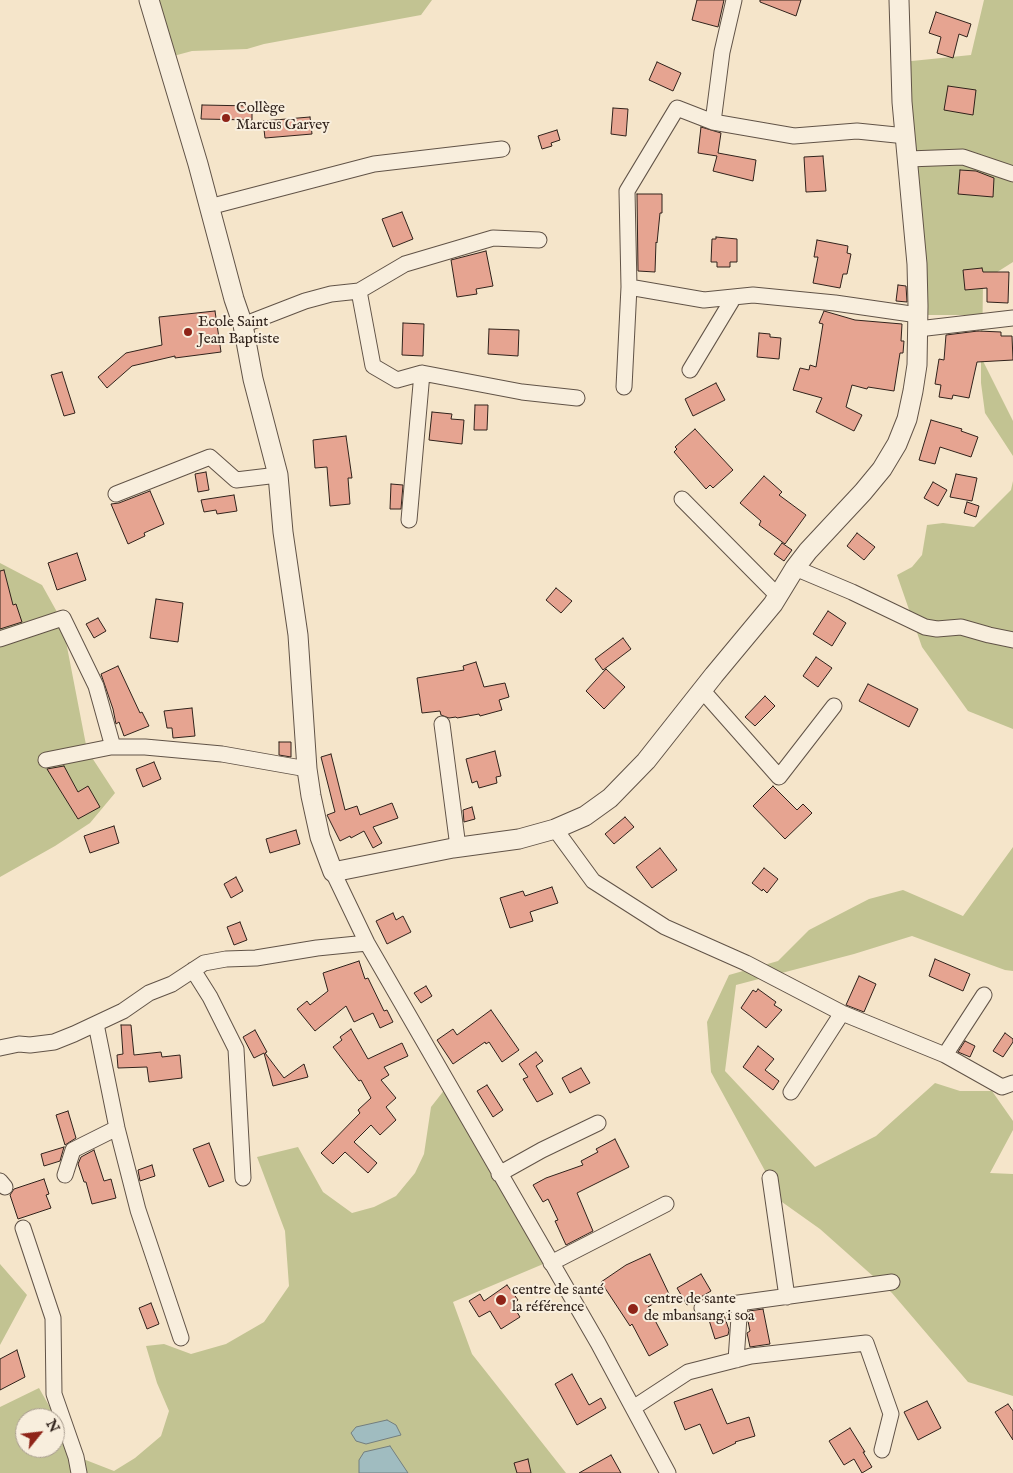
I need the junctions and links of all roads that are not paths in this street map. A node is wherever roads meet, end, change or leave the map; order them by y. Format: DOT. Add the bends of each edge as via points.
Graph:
graph roads {
  1 [pos="149,0"];
  2 [pos="734,0"];
  3 [pos="899,0"];
  4 [pos="713,122"];
  5 [pos="906,136"];
  6 [pos="502,149"];
  7 [pos="908,160"];
  8 [pos="1013,174"];
  9 [pos="209,207"];
  10 [pos="539,240"];
  11 [pos="630,287"];
  12 [pos="359,291"];
  13 [pos="734,297"];
  14 [pos="1013,318"];
  15 [pos="918,322"];
  16 [pos="243,325"];
  17 [pos="690,370"];
  18 [pos="422,373"];
  19 [pos="624,387"];
  20 [pos="577,398"];
  21 [pos="278,474"];
  22 [pos="116,494"];
  23 [pos="682,499"];
  24 [pos="409,520"];
  25 [pos="795,568"];
  26 [pos="778,596"];
  27 [pos="0,639"];
  28 [pos="1013,640"];
  29 [pos="702,690"];
  30 [pos="834,706"];
  31 [pos="442,724"];
  32 [pos="113,747"];
  33 [pos="46,760"];
  34 [pos="307,769"];
  35 [pos="555,829"];
  36 [pos="458,847"];
  37 [pos="334,872"];
  38 [pos="367,944"];
  39 [pos="192,970"];
  40 [pos="984,995"];
  41 [pos="842,1013"];
  42 [pos="96,1024"];
  43 [pos="0,1048"];
  44 [pos="945,1055"];
  45 [pos="1013,1083"];
  46 [pos="791,1092"];
  47 [pos="598,1123"];
  48 [pos="117,1128"];
  49 [pos="499,1174"];
  50 [pos="65,1175"];
  51 [pos="243,1178"];
  52 [pos="770,1178"];
  53 [pos="666,1204"];
  54 [pos="23,1228"];
  55 [pos="551,1263"];
  56 [pos="892,1282"];
  57 [pos="787,1297"];
  58 [pos="740,1303"];
  59 [pos="702,1308"];
  60 [pos="181,1338"];
  61 [pos="736,1360"];
  62 [pos="633,1408"];
  63 [pos="882,1450"];
  64 [pos="79,1473"];
  65 [pos="668,1473"];
  1 -- 9 [label="street"];
  2 -- 4 [label="street" via="722,52"];
  3 -- 5 [label="street"];
  4 -- 5 [label="street" via="794,136 857,131"];
  4 -- 11 [label="street" via="677,108 627,191"];
  5 -- 7 [label="street"];
  6 -- 9 [label="street" via="374,164"];
  7 -- 8 [label="street" via="964,157"];
  7 -- 15 [label="street" via="917,264"];
  9 -- 16 [label="street"];
  10 -- 12 [label="street" via="493,238 405,264"];
  11 -- 13 [label="street" via="704,300"];
  11 -- 19 [label="street"];
  12 -- 16 [label="street" via="305,301"];
  12 -- 18 [label="street" via="373,366 398,380"];
  13 -- 15 [label="street" via="753,295 835,303"];
  13 -- 17 [label="street"];
  14 -- 15 [label="street"];
  15 -- 25 [label="street" via="914,391 897,444 870,484"];
  16 -- 21 [label="street" via="253,379"];
  18 -- 20 [label="street" via="522,392"];
  18 -- 24 [label="street"];
  21 -- 22 [label="street" via="236,480 210,457"];
  21 -- 34 [label="street" via="298,635"];
  23 -- 26 [label="street"];
  25 -- 26 [label="street"];
  25 -- 28 [label="street" via="925,627 961,627"];
  26 -- 29 [label="street"];
  27 -- 32 [label="street" via="63,618 96,686"];
  29 -- 30 [label="street" via="779,777"];
  29 -- 35 [label="street" via="646,761 610,798 585,816"];
  31 -- 36 [label="street"];
  32 -- 33 [label="street"];
  32 -- 34 [label="street" via="204,752"];
  34 -- 37 [label="street" via="320,837"];
  35 -- 36 [label="street" via="519,839"];
  35 -- 41 [label="street" via="593,881 665,927 746,962"];
  36 -- 37 [label="street"];
  37 -- 38 [label="street"];
  38 -- 39 [label="street" via="226,959 204,963"];
  38 -- 49 [label="street"];
  39 -- 42 [label="street"];
  39 -- 51 [label="street" via="236,1049"];
  40 -- 44 [label="street"];
  41 -- 44 [label="street"];
  41 -- 46 [label="street"];
  42 -- 43 [label="street" via="54,1042"];
  42 -- 48 [label="street"];
  44 -- 45 [label="street" via="1002,1087"];
  47 -- 49 [label="street"];
  48 -- 50 [label="street" via="73,1150"];
  48 -- 60 [label="street" via="138,1210"];
  49 -- 55 [label="street"];
  52 -- 57 [label="street"];
  53 -- 55 [label="street"];
  54 -- 64 [label="street" via="53,1318 54,1394"];
  55 -- 62 [label="street"];
  56 -- 57 [label="street"];
  57 -- 58 [label="street"];
  58 -- 59 [label="street"];
  58 -- 61 [label="street"];
  61 -- 62 [label="street" via="688,1372"];
  61 -- 63 [label="street" via="760,1354 866,1343 890,1414"];
  62 -- 65 [label="street"];
}
